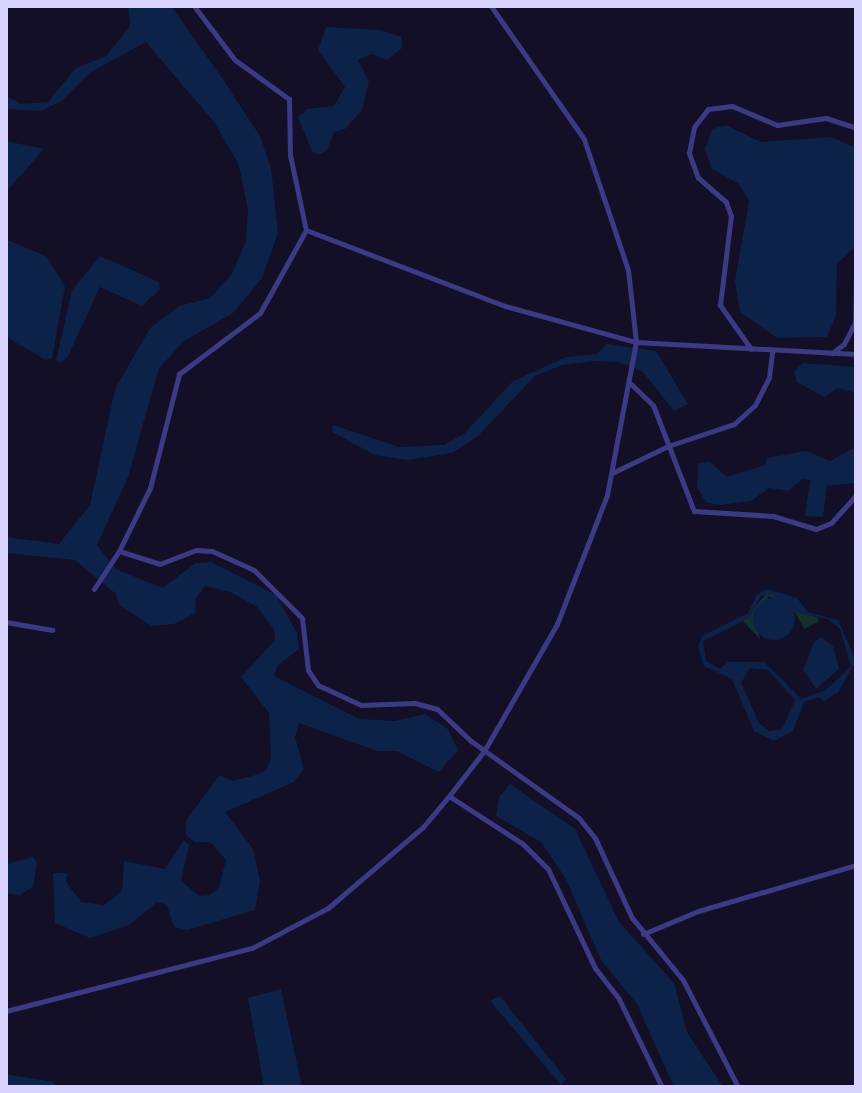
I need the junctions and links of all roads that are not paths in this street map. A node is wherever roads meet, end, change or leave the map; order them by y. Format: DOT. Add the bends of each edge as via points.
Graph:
graph roads {
  1 [pos="194,6"];
  2 [pos="491,6"];
  3 [pos="856,128"];
  4 [pos="306,230"];
  5 [pos="856,275"];
  6 [pos="636,342"];
  7 [pos="751,349"];
  8 [pos="772,351"];
  9 [pos="831,353"];
  10 [pos="856,354"];
  11 [pos="630,383"];
  12 [pos="668,446"];
  13 [pos="613,472"];
  14 [pos="856,495"];
  15 [pos="119,551"];
  16 [pos="94,589"];
  17 [pos="6,622"];
  18 [pos="52,630"];
  19 [pos="484,751"];
  20 [pos="449,796"];
  21 [pos="856,865"];
  22 [pos="643,934"];
  23 [pos="6,1011"];
  24 [pos="662,1087"];
  25 [pos="738,1087"];
  1 -- 4 [label="street" via="235,60 289,99 290,155"];
  2 -- 6 [label="street" via="584,139 628,270"];
  3 -- 7 [label="street" via="826,118 777,125 732,106 708,109 694,127 689,153 698,178 726,202 731,216 720,305"];
  4 -- 6 [label="street" via="505,306"];
  4 -- 15 [label="street" via="260,313 179,374 150,488"];
  5 -- 9 [label="street" via="855,322 844,344"];
  6 -- 7 [label="street"];
  6 -- 11 [label="street"];
  7 -- 8 [label="street"];
  8 -- 9 [label="street"];
  8 -- 12 [label="street" via="769,377 755,405 734,424"];
  9 -- 10 [label="street"];
  11 -- 12 [label="street" via="653,405"];
  11 -- 13 [label="street"];
  12 -- 13 [label="street"];
  12 -- 14 [label="street" via="694,511 773,516 816,529 831,523"];
  13 -- 19 [label="street" via="575,585"];
  15 -- 16 [label="street"];
  15 -- 19 [label="street" via="160,564 196,550 212,551 254,570 302,618 308,670 318,685 361,705 414,703 437,709"];
  17 -- 18 [label="street"];
  19 -- 20 [label="street"];
  19 -- 22 [label="street" via="579,818 595,838"];
  20 -- 23 [label="street" via="423,827 328,908 252,948"];
  20 -- 24 [label="street" via="523,844 548,869 590,958 619,999"];
  21 -- 22 [label="street" via="698,911"];
  22 -- 25 [label="street" via="679,972"];
}
